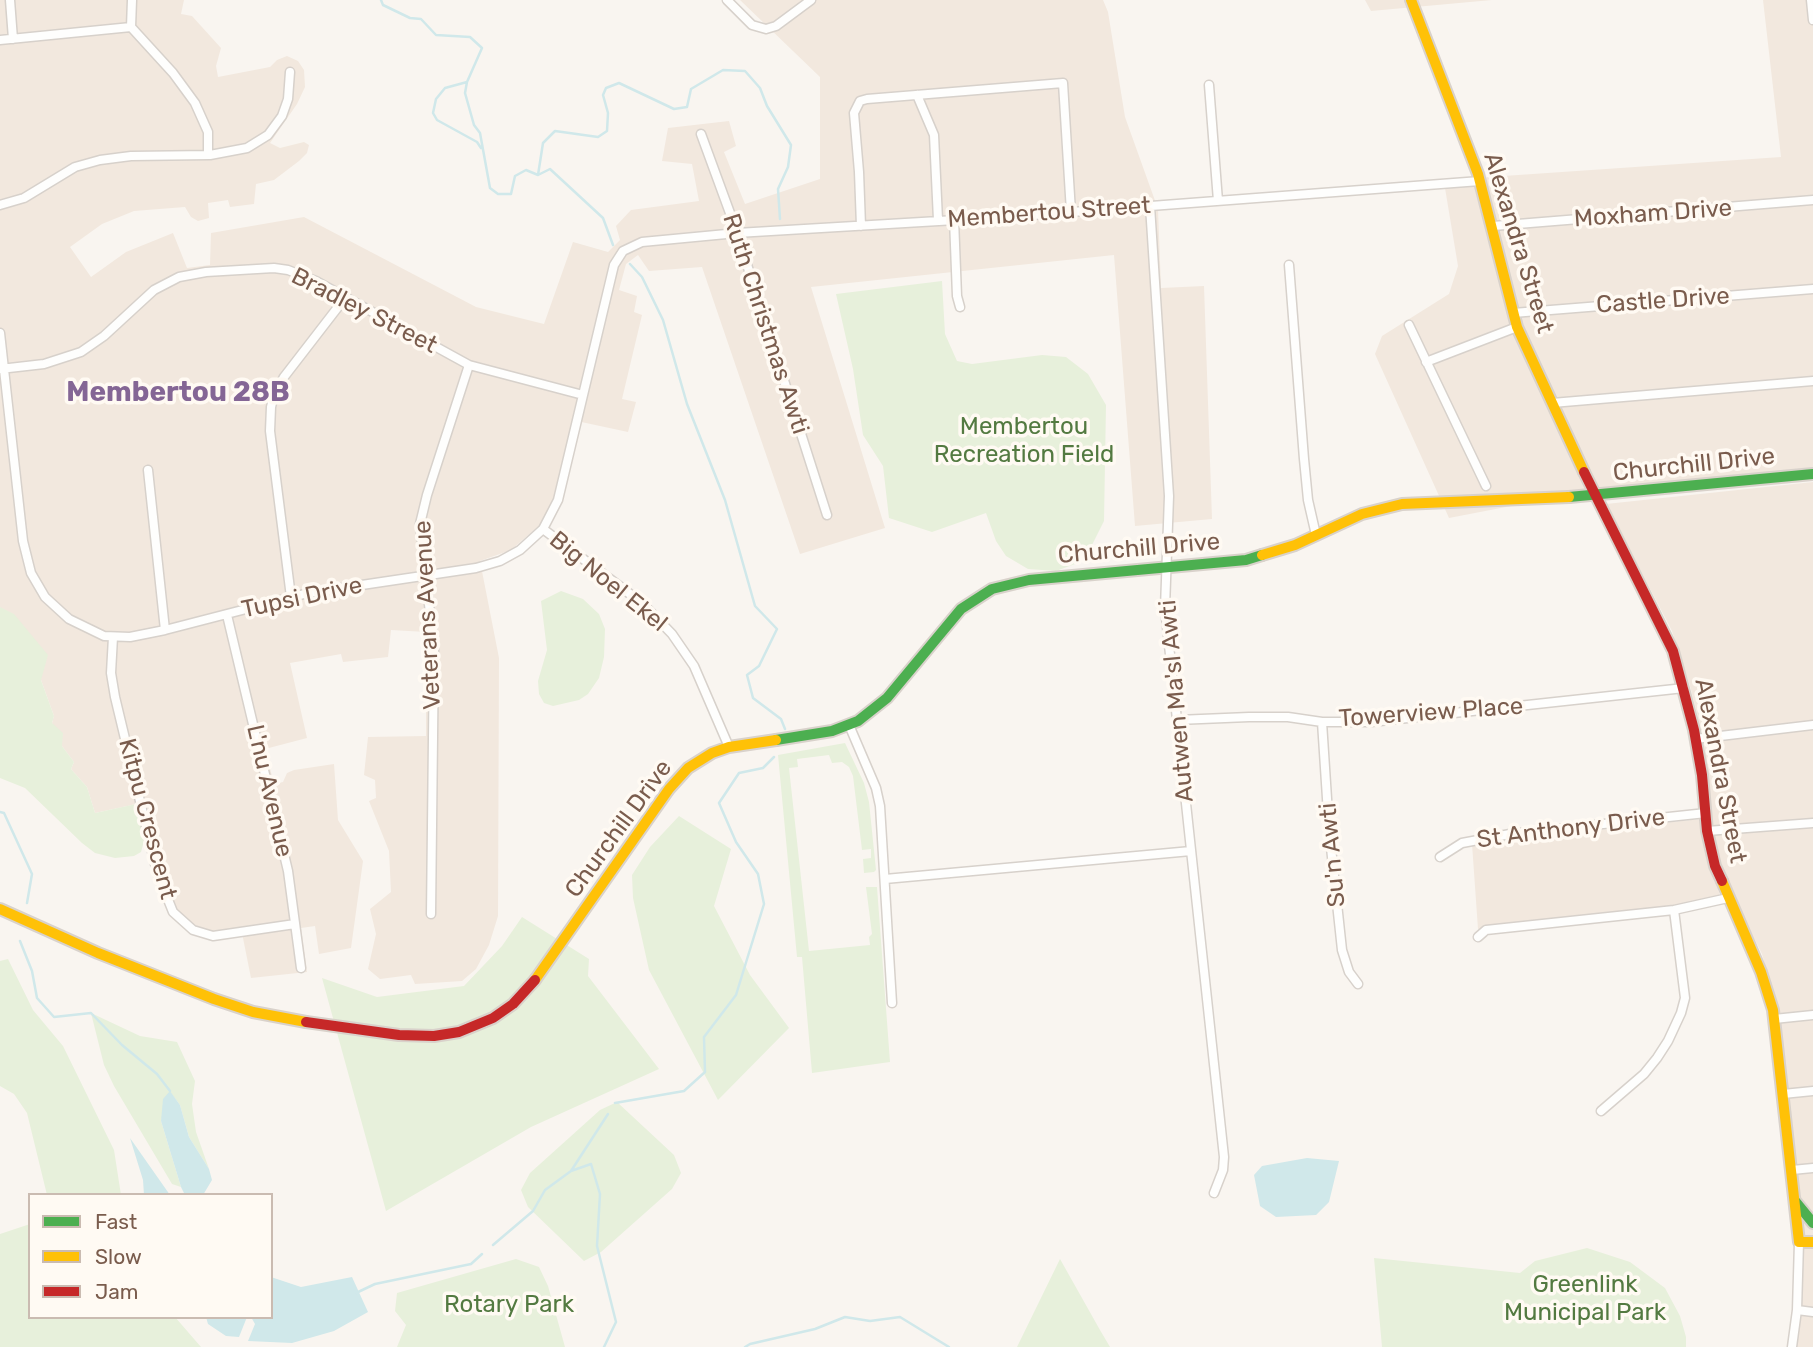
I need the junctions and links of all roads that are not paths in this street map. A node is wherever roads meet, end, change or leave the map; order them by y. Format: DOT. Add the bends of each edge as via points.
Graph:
graph roads {
  1 [pos="10,0"];
  2 [pos="132,0"];
  3 [pos="727,0"];
  4 [pos="811,0"];
  5 [pos="1412,0"];
  6 [pos="1811,0"];
  7 [pos="1813,20"];
  8 [pos="131,27"];
  9 [pos="13,39"];
  10 [pos="0,40"];
  11 [pos="290,72"];
  12 [pos="1209,85"];
  13 [pos="917,95"];
  14 [pos="701,134"];
  15 [pos="208,155"];
  16 [pos="1480,181"];
  17 [pos="1813,200"];
  18 [pos="1219,201"];
  19 [pos="0,205"];
  20 [pos="1150,206"];
  21 [pos="1071,212"];
  22 [pos="954,219"];
  23 [pos="938,220"];
  24 [pos="861,226"];
  25 [pos="1493,226"];
  26 [pos="737,233"];
  27 [pos="621,254"];
  28 [pos="1289,265"];
  29 [pos="1813,289"];
  30 [pos="345,298"];
  31 [pos="960,307"];
  32 [pos="1513,313"];
  33 [pos="1409,325"];
  34 [pos="1517,327"];
  35 [pos="0,333"];
  36 [pos="1426,362"];
  37 [pos="469,365"];
  38 [pos="2,369"];
  39 [pos="1813,381"];
  40 [pos="583,395"];
  41 [pos="1552,403"];
  42 [pos="148,470"];
  43 [pos="1813,474"];
  44 [pos="1486,486"];
  45 [pos="1595,496"];
  46 [pos="827,514"];
  47 [pos="543,529"];
  48 [pos="1316,536"];
  49 [pos="1167,567"];
  50 [pos="425,575"];
  51 [pos="291,597"];
  52 [pos="227,614"];
  53 [pos="165,631"];
  54 [pos="113,637"];
  55 [pos="1684,688"];
  56 [pos="1177,720"];
  57 [pos="1322,722"];
  58 [pos="849,725"];
  59 [pos="1813,726"];
  60 [pos="1695,739"];
  61 [pos="729,747"];
  62 [pos="1706,813"];
  63 [pos="1813,823"];
  64 [pos="1707,831"];
  65 [pos="1191,851"];
  66 [pos="1440,857"];
  67 [pos="885,879"];
  68 [pos="1727,898"];
  69 [pos="0,909"];
  70 [pos="1674,910"];
  71 [pos="431,914"];
  72 [pos="295,924"];
  73 [pos="1478,937"];
  74 [pos="301,968"];
  75 [pos="1358,984"];
  76 [pos="892,1003"];
  77 [pos="1813,1015"];
  78 [pos="1774,1019"];
  79 [pos="1813,1091"];
  80 [pos="1783,1094"];
  81 [pos="1601,1111"];
  82 [pos="1813,1168"];
  83 [pos="1791,1170"];
  84 [pos="1214,1193"];
  85 [pos="1795,1200"];
  86 [pos="1813,1223"];
  87 [pos="1799,1242"];
  88 [pos="1813,1242"];
  89 [pos="1797,1310"];
  90 [pos="1813,1312"];
  91 [pos="1792,1347"];
  1 -- 9 [label="street"];
  2 -- 8 [label="street"];
  3 -- 4 [label="street" via="749,23 766,29"];
  5 -- 16 [label="main road, Alexandra Street"];
  6 -- 7 [label="street"];
  8 -- 9 [label="street"];
  8 -- 15 [label="street" via="195,103 208,132"];
  9 -- 10 [label="street"];
  11 -- 15 [label="street" via="287,104 268,135 247,148"];
  12 -- 18 [label="street"];
  13 -- 21 [label="street" via="1063,83"];
  13 -- 23 [label="street" via="934,135"];
  13 -- 24 [label="street" via="867,99 855,107"];
  14 -- 26 [label="street, Ruth Christmas Awti"];
  15 -- 19 [label="street" via="131,156 92,162 17,201"];
  16 -- 18 [label="street, Membertou Street"];
  16 -- 25 [label="main road, Alexandra Street"];
  17 -- 25 [label="street, Moxham Drive"];
  18 -- 20 [label="street, Membertou Street"];
  20 -- 21 [label="street, Membertou Street"];
  20 -- 49 [label="street, Autwen Ma'sl Awti" via="1170,496"];
  21 -- 22 [label="street, Membertou Street"];
  22 -- 23 [label="street, Membertou Street"];
  22 -- 31 [label="street"];
  23 -- 24 [label="street, Membertou Street"];
  24 -- 26 [label="street, Membertou Street"];
  25 -- 32 [label="main road, Alexandra Street"];
  26 -- 27 [label="street, Membertou Street" via="649,241"];
  26 -- 46 [label="street, Ruth Christmas Awti"];
  27 -- 40 [label="street, Tupsi Drive" via="611,273"];
  28 -- 48 [label="street" via="1308,500"];
  29 -- 32 [label="street, Castle Drive"];
  30 -- 37 [label="street, Bradley Street"];
  30 -- 38 [label="street, Bradley Street" via="288,270 193,274 154,290 80,352 57,361"];
  30 -- 51 [label="street" via="284,377 271,407 270,431"];
  32 -- 34 [label="main road, Alexandra Street"];
  33 -- 36 [label="street"];
  34 -- 36 [label="street"];
  34 -- 41 [label="main road, Alexandra Street"];
  35 -- 38 [label="street, Tupsi Drive"];
  36 -- 44 [label="street"];
  37 -- 40 [label="street, Bradley Street"];
  37 -- 50 [label="street, Veterans Avenue" via="422,511"];
  38 -- 54 [label="street, Tupsi Drive" via="31,573 62,614 86,629"];
  39 -- 41 [label="street"];
  40 -- 47 [label="street, Tupsi Drive" via="561,491"];
  41 -- 45 [label="main road, Alexandra Street"];
  42 -- 53 [label="street"];
  43 -- 45 [label="main road, Churchill Drive"];
  45 -- 48 [label="main road, Churchill Drive" via="1402,504 1362,514"];
  45 -- 55 [label="main road, Alexandra Street" via="1673,651"];
  47 -- 50 [label="street, Tupsi Drive" via="500,561"];
  47 -- 61 [label="street, Big Noel Ekel" via="642,603 672,634 694,666"];
  48 -- 49 [label="main road, Churchill Drive" via="1246,560"];
  49 -- 56 [label="street, Autwen Ma'sl Awti" via="1165,608"];
  49 -- 58 [label="main road, Churchill Drive" via="1029,580 983,593 954,615 880,704"];
  50 -- 51 [label="street, Tupsi Drive"];
  50 -- 71 [label="street, Veterans Avenue" via="434,649"];
  51 -- 52 [label="street, Tupsi Drive"];
  52 -- 53 [label="street, Tupsi Drive"];
  52 -- 72 [label="street, L'nu Avenue" via="288,871"];
  53 -- 54 [label="street, Tupsi Drive"];
  54 -- 72 [label="street, Kitpu Crescent" via="115,697 158,872 173,912 193,930 213,936"];
  55 -- 57 [label="street, Towerview Place" via="1404,719"];
  55 -- 60 [label="main road, Alexandra Street"];
  56 -- 57 [label="street, Towerview Place" via="1288,717"];
  56 -- 65 [label="street, Autwen Ma'sl Awti"];
  57 -- 75 [label="street, Su'n Awti" via="1342,950"];
  58 -- 61 [label="main road, Churchill Drive"];
  58 -- 67 [label="street" via="879,798"];
  59 -- 60 [label="street"];
  60 -- 62 [label="main road, Alexandra Street"];
  61 -- 69 [label="main road, Churchill Drive" via="703,758 675,782 522,995 482,1024 446,1035 399,1035 245,1010"];
  62 -- 64 [label="main road, Alexandra Street"];
  62 -- 66 [label="street, St Anthony Drive" via="1510,834 1462,843"];
  63 -- 64 [label="street"];
  64 -- 68 [label="main road, Alexandra Street"];
  65 -- 67 [label="street"];
  65 -- 84 [label="street, Autwen Ma'sl Awti" via="1224,1157"];
  67 -- 76 [label="street"];
  68 -- 70 [label="street"];
  68 -- 78 [label="main road, Alexandra Street" via="1761,972"];
  70 -- 73 [label="street" via="1486,930"];
  70 -- 81 [label="street" via="1685,998 1681,1013 1644,1074"];
  72 -- 74 [label="street, L'nu Avenue"];
  77 -- 78 [label="street"];
  78 -- 80 [label="main road, Alexandra Street"];
  79 -- 80 [label="street"];
  80 -- 83 [label="main road, Alexandra Street"];
  82 -- 83 [label="street"];
  83 -- 85 [label="main road, Alexandra Street"];
  85 -- 86 [label="main road"];
  85 -- 87 [label="main road, Alexandra Street"];
  87 -- 88 [label="main road"];
  87 -- 89 [label="street"];
  89 -- 90 [label="street"];
  89 -- 91 [label="street"];
}
